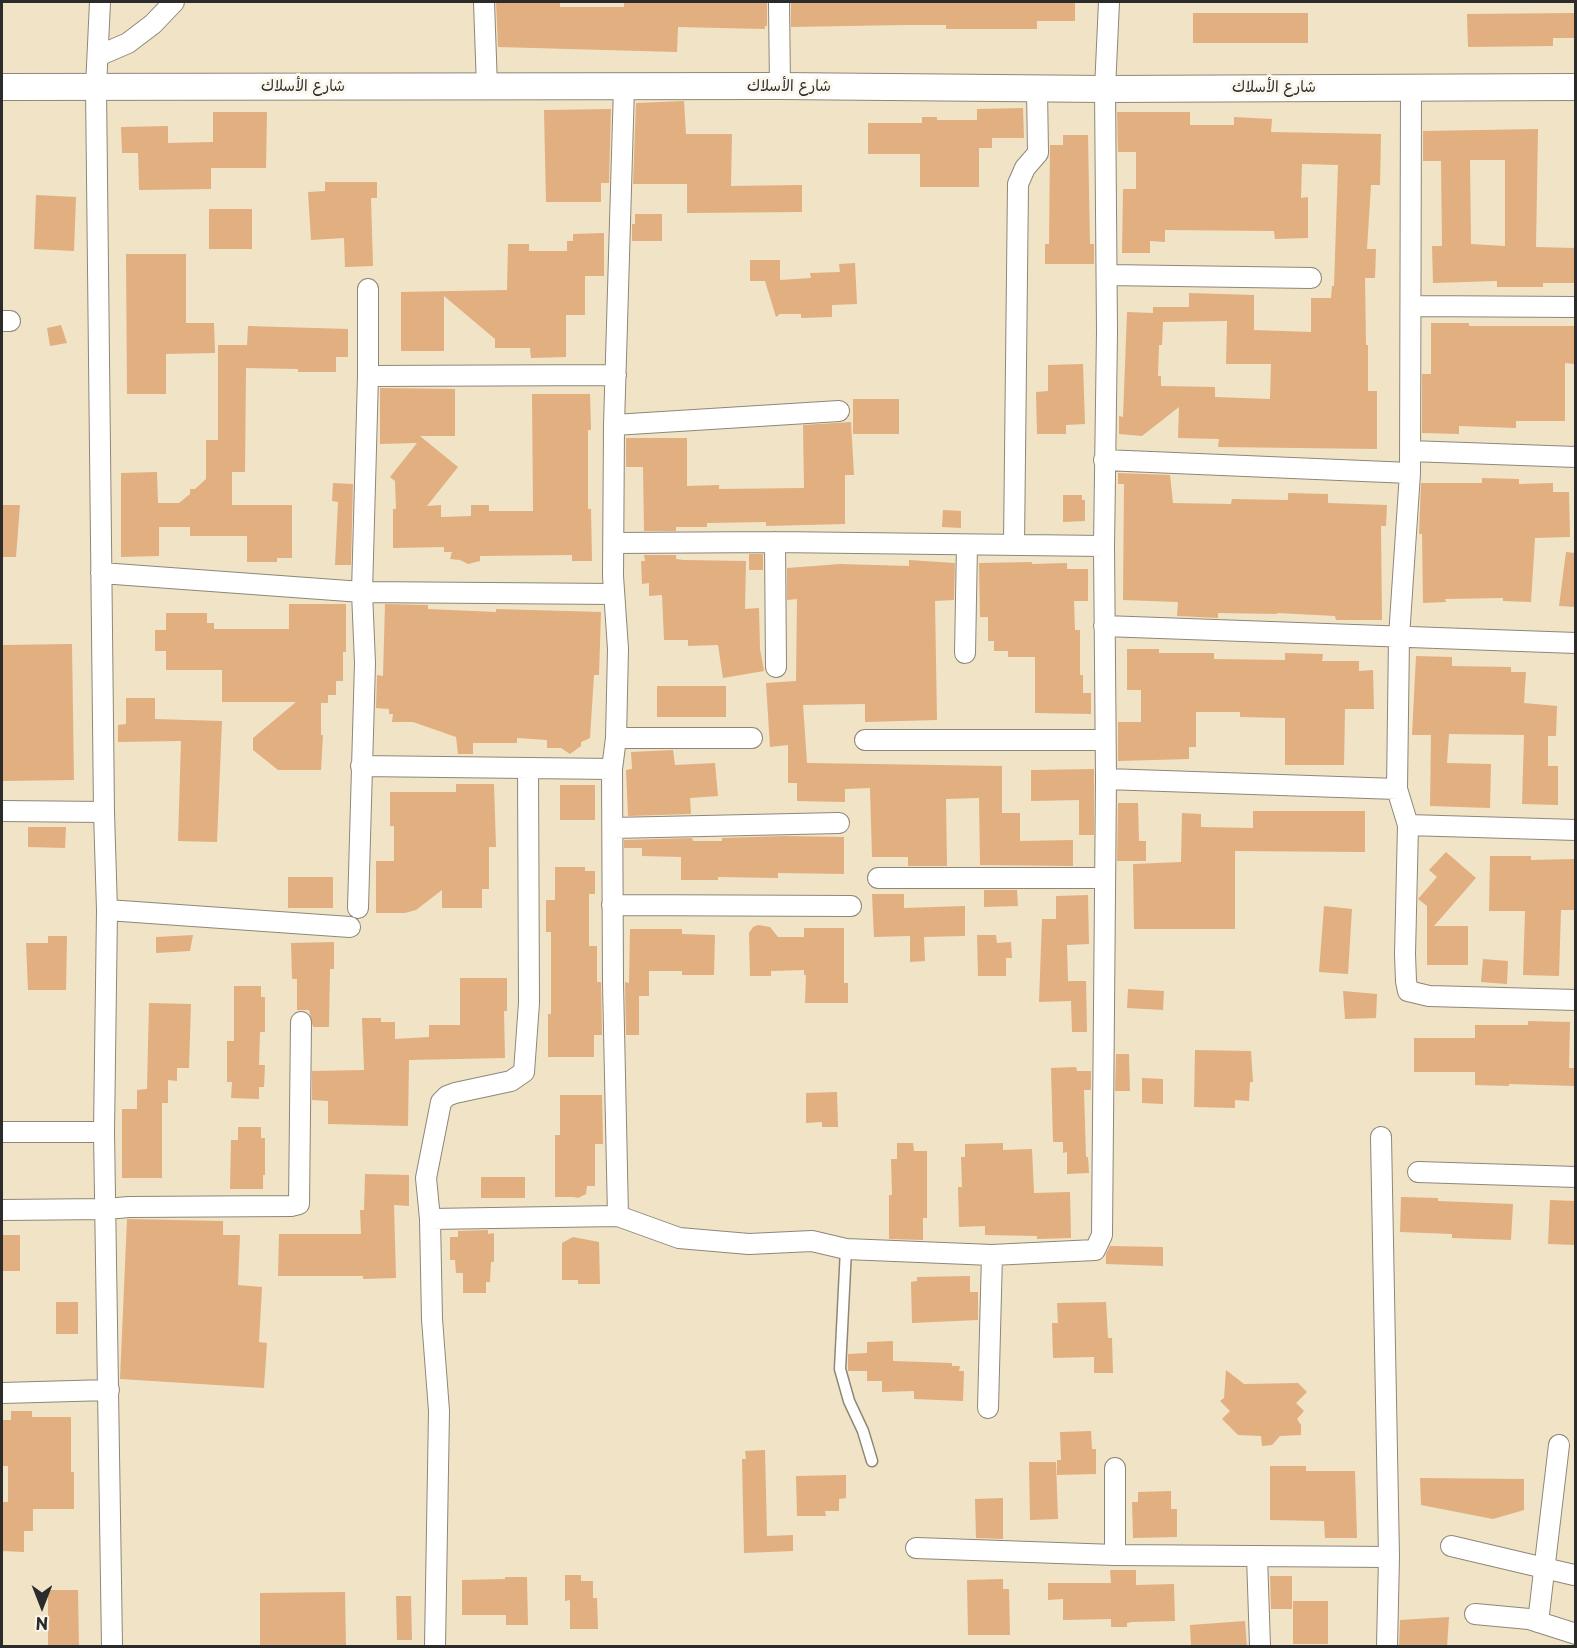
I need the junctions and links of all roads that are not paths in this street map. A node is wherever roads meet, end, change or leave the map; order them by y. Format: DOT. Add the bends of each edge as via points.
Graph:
graph roads {
  1 [pos="100,2"];
  2 [pos="174,2"];
  3 [pos="484,2"];
  4 [pos="779,2"];
  5 [pos="1109,2"];
  6 [pos="98,56"];
  7 [pos="780,86"];
  8 [pos="2,87"];
  9 [pos="96,87"];
  10 [pos="487,87"];
  11 [pos="624,87"];
  12 [pos="1411,87"];
  13 [pos="1575,87"];
  14 [pos="1037,89"];
  15 [pos="1105,89"];
  16 [pos="1107,275"];
  17 [pos="1311,278"];
  18 [pos="368,289"];
  19 [pos="1411,306"];
  20 [pos="1575,307"];
  21 [pos="616,375"];
  22 [pos="368,376"];
  23 [pos="839,411"];
  24 [pos="614,425"];
  25 [pos="1410,452"];
  26 [pos="1575,457"];
  27 [pos="1104,460"];
  28 [pos="1410,473"];
  29 [pos="775,542"];
  30 [pos="614,543"];
  31 [pos="967,545"];
  32 [pos="1014,545"];
  33 [pos="1104,546"];
  34 [pos="101,573"];
  35 [pos="362,592"];
  36 [pos="614,594"];
  37 [pos="1104,626"];
  38 [pos="1400,637"];
  39 [pos="1575,643"];
  40 [pos="965,653"];
  41 [pos="776,667"];
  42 [pos="616,738"];
  43 [pos="752,738"];
  44 [pos="865,740"];
  45 [pos="1105,740"];
  46 [pos="362,766"];
  47 [pos="528,768"];
  48 [pos="612,769"];
  49 [pos="1106,779"];
  50 [pos="1397,789"];
  51 [pos="2,811"];
  52 [pos="104,812"];
  53 [pos="839,823"];
  54 [pos="1408,825"];
  55 [pos="613,828"];
  56 [pos="1575,830"];
  57 [pos="878,878"];
  58 [pos="1105,878"];
  59 [pos="612,905"];
  60 [pos="851,906"];
  61 [pos="358,908"];
  62 [pos="107,910"];
  63 [pos="350,927"];
  64 [pos="1575,1000"];
  65 [pos="302,1022"];
  66 [pos="2,1132"];
  67 [pos="104,1132"];
  68 [pos="1381,1137"];
  69 [pos="1418,1172"];
  70 [pos="1575,1177"];
  71 [pos="106,1209"];
  72 [pos="2,1210"];
  73 [pos="618,1216"];
  74 [pos="430,1220"];
  75 [pos="846,1249"];
  76 [pos="992,1255"];
  77 [pos="110,1390"];
  78 [pos="2,1393"];
  79 [pos="988,1408"];
  80 [pos="1558,1445"];
  81 [pos="872,1461"];
  82 [pos="1115,1468"];
  83 [pos="1451,1546"];
  84 [pos="916,1548"];
  85 [pos="1115,1556"];
  86 [pos="1257,1556"];
  87 [pos="1389,1557"];
  88 [pos="1544,1567"];
  89 [pos="1574,1575"];
  90 [pos="1475,1614"];
  91 [pos="1538,1622"];
  92 [pos="1575,1634"];
  93 [pos="112,1647"];
  94 [pos="435,1647"];
  95 [pos="1260,1647"];
  96 [pos="1387,1647"];
  1 -- 6 [label="street"];
  2 -- 6 [label="street" via="128,43"];
  3 -- 10 [label="street"];
  4 -- 7 [label="street"];
  5 -- 15 [label="street"];
  6 -- 9 [label="street"];
  7 -- 11 [label="street, شارع الأسلاك"];
  7 -- 14 [label="street, شارع الأسلاك"];
  8 -- 9 [label="street, شارع الأسلاك"];
  9 -- 10 [label="street, شارع الأسلاك"];
  9 -- 34 [label="street"];
  10 -- 11 [label="street, شارع الأسلاك"];
  11 -- 21 [label="street"];
  12 -- 13 [label="street, شارع الأسلاك"];
  12 -- 15 [label="street, شارع الأسلاك"];
  12 -- 19 [label="street"];
  14 -- 15 [label="street, شارع الأسلاك"];
  14 -- 32 [label="street" via="1038,153 1018,184"];
  15 -- 16 [label="street"];
  16 -- 17 [label="street"];
  16 -- 27 [label="street"];
  18 -- 22 [label="street"];
  19 -- 20 [label="street"];
  19 -- 25 [label="street"];
  21 -- 22 [label="street"];
  21 -- 24 [label="street"];
  22 -- 35 [label="street"];
  23 -- 24 [label="street"];
  24 -- 30 [label="street"];
  25 -- 26 [label="street"];
  25 -- 28 [label="street"];
  27 -- 28 [label="street"];
  27 -- 33 [label="street"];
  28 -- 38 [label="street"];
  29 -- 30 [label="street"];
  29 -- 31 [label="street"];
  29 -- 41 [label="street"];
  30 -- 36 [label="street"];
  31 -- 32 [label="street"];
  31 -- 40 [label="street"];
  32 -- 33 [label="street"];
  33 -- 37 [label="street"];
  34 -- 35 [label="street"];
  34 -- 52 [label="street"];
  35 -- 36 [label="street"];
  35 -- 46 [label="street"];
  36 -- 42 [label="street" via="618,649"];
  37 -- 38 [label="street"];
  37 -- 45 [label="street"];
  38 -- 39 [label="street"];
  38 -- 50 [label="street"];
  42 -- 43 [label="street"];
  42 -- 48 [label="street"];
  44 -- 45 [label="street"];
  45 -- 49 [label="street"];
  46 -- 47 [label="street"];
  46 -- 61 [label="street"];
  47 -- 48 [label="street"];
  47 -- 74 [label="street" via="528,1004 524,1072 511,1081 455,1093 441,1102 426,1178"];
  48 -- 55 [label="street"];
  49 -- 50 [label="street"];
  49 -- 58 [label="street"];
  50 -- 54 [label="street"];
  51 -- 52 [label="street"];
  52 -- 62 [label="street"];
  53 -- 55 [label="street"];
  54 -- 56 [label="street"];
  54 -- 64 [label="street" via="1408,991 1429,996"];
  55 -- 59 [label="street"];
  57 -- 58 [label="street"];
  58 -- 76 [label="street" via="1102,1235 1095,1250"];
  59 -- 60 [label="street"];
  59 -- 73 [label="street"];
  62 -- 63 [label="street"];
  62 -- 67 [label="street"];
  65 -- 71 [label="street" via="298,1204"];
  66 -- 67 [label="street"];
  67 -- 71 [label="street"];
  68 -- 87 [label="street"];
  69 -- 70 [label="street"];
  71 -- 72 [label="street"];
  71 -- 77 [label="street"];
  73 -- 74 [label="street"];
  73 -- 75 [label="street" via="679,1238 749,1244 812,1241"];
  74 -- 94 [label="street" via="439,1411"];
  75 -- 76 [label="street"];
  75 -- 81 [label="lane" via="840,1369"];
  76 -- 79 [label="street"];
  77 -- 78 [label="street"];
  77 -- 93 [label="street"];
  80 -- 88 [label="street"];
  82 -- 85 [label="street"];
  83 -- 88 [label="street"];
  84 -- 85 [label="street"];
  85 -- 86 [label="street"];
  86 -- 87 [label="street"];
  86 -- 95 [label="street"];
  87 -- 96 [label="street"];
  88 -- 89 [label="street"];
  88 -- 91 [label="street"];
  90 -- 91 [label="street"];
  91 -- 92 [label="street"];
}
